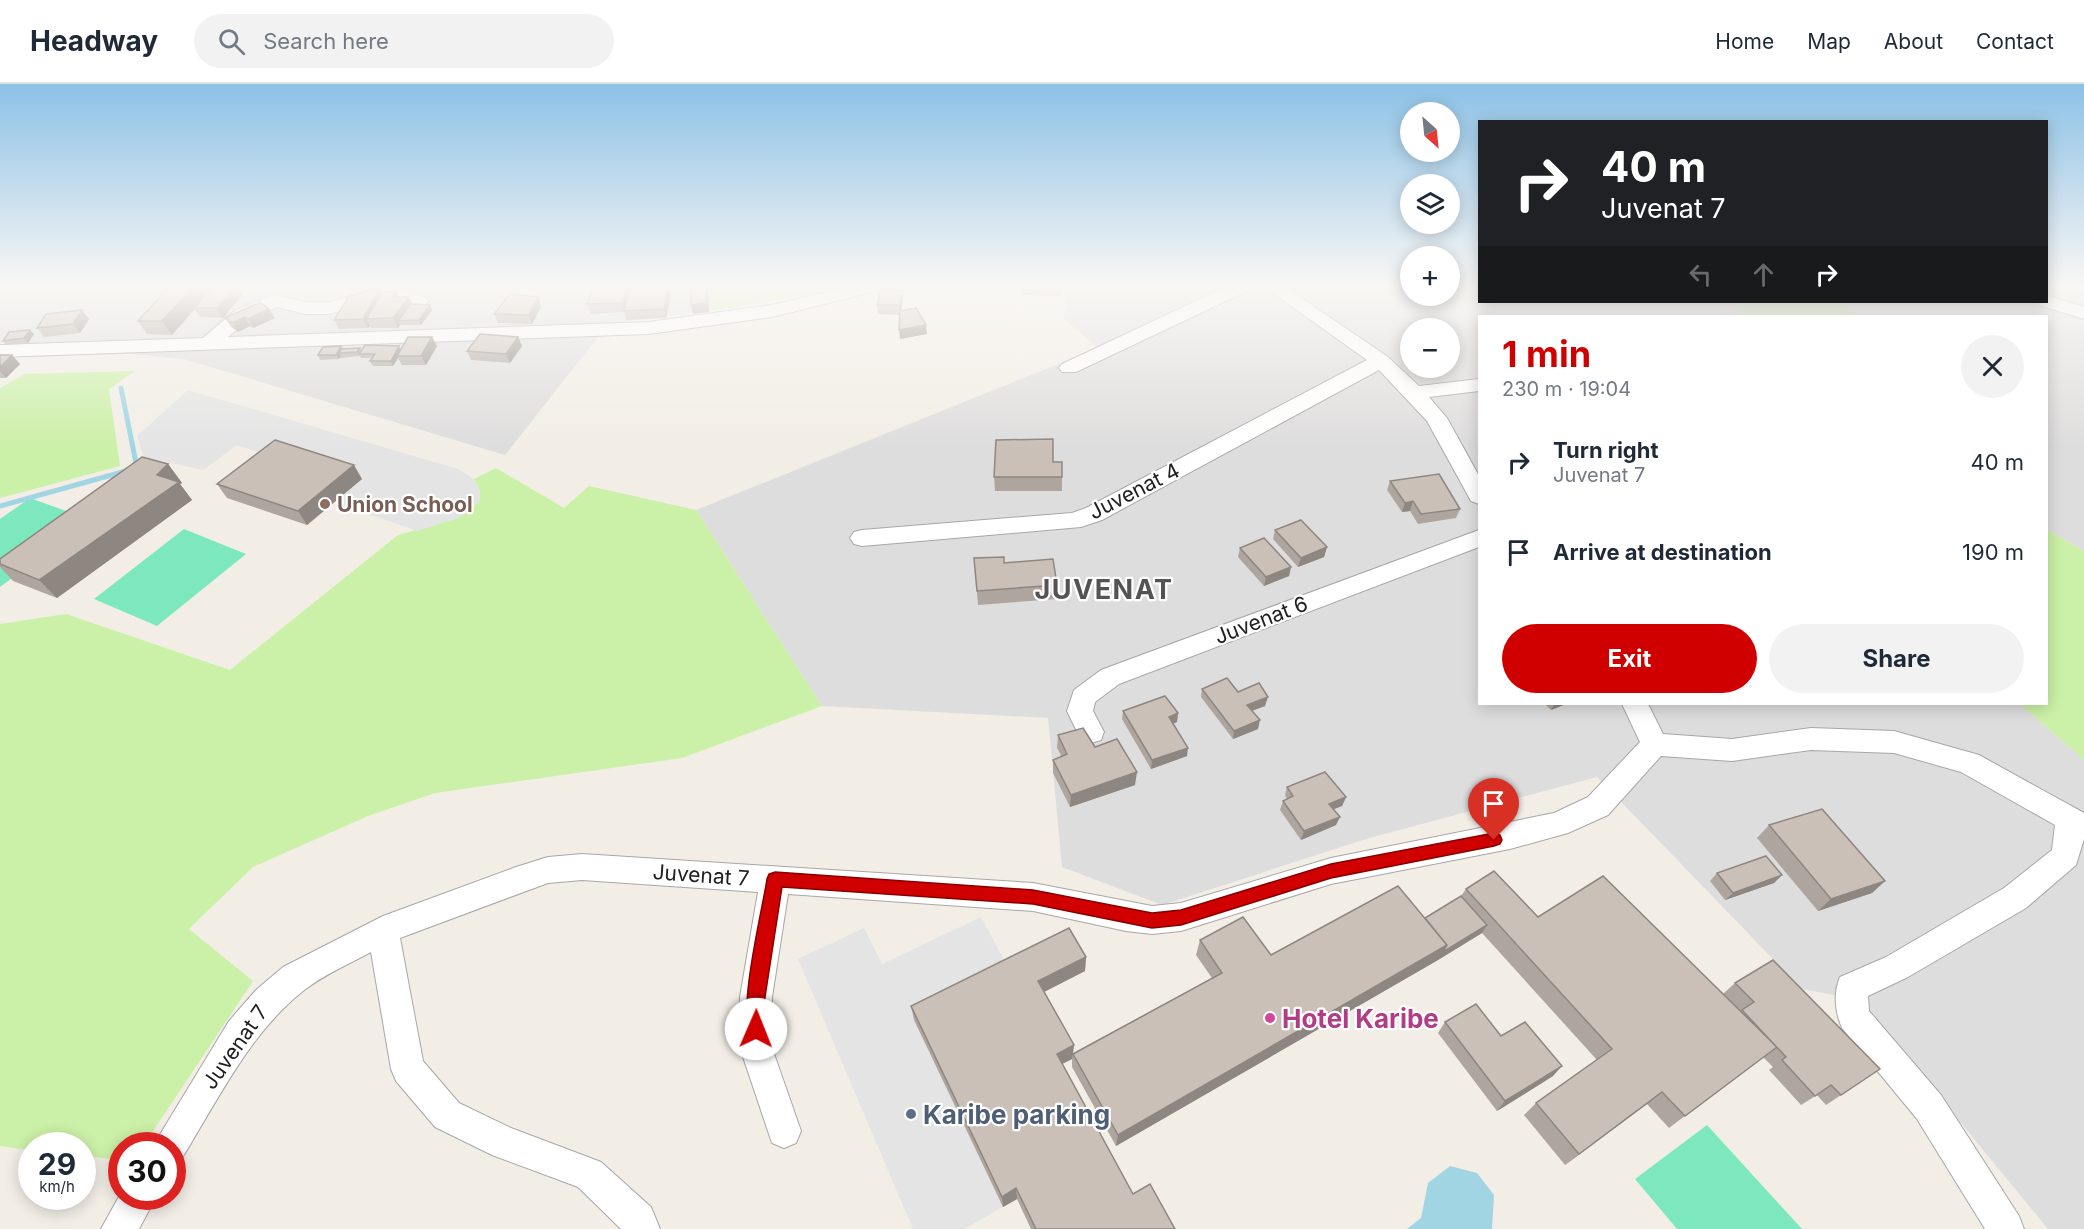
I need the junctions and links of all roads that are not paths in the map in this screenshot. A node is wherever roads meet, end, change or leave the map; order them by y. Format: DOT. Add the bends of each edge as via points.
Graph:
graph roads {
  1 [pos="213,339"];
  2 [pos="314,339"];
  3 [pos="1129,339"];
  4 [pos="1350,339"];
  5 [pos="209,343"];
  6 [pos="0,351"];
  7 [pos="1381,361"];
  8 [pos="1069,368"];
  9 [pos="1478,386"];
  10 [pos="1414,393"];
  11 [pos="1478,494"];
  12 [pos="862,538"];
  13 [pos="1478,538"];
  14 [pos="1636,705"];
  15 [pos="1091,732"];
  16 [pos="1655,744"];
  17 [pos="2077,823"];
  18 [pos="775,879"];
  19 [pos="383,930"];
  20 [pos="784,1131"];
  21 [pos="179,1132"];
  22 [pos="130,1210"];
  23 [pos="119,1229"];
  24 [pos="642,1229"];
  25 [pos="2006,1229"];
  1 -- 5 [label="street"];
  2 -- 5 [label="street"];
  3 -- 8 [label="street"];
  4 -- 7 [label="street"];
  5 -- 6 [label="street"];
  7 -- 10 [label="street"];
  7 -- 12 [label="street, Juvenat 4" via="1094,514 1051,524"];
  9 -- 10 [label="street"];
  10 -- 11 [label="street" via="1436,418"];
  13 -- 15 [label="street, Juvenat 6" via="1110,677 1083,697 1080,711"];
  14 -- 16 [label="street"];
  16 -- 17 [label="street" via="1732,750 1811,739 1894,742 1969,763"];
  16 -- 18 [label="street, Juvenat 7" via="1598,806 1558,824 1331,871 1181,917 1134,918 1033,897"];
  17 -- 25 [label="street" via="2066,856 2015,898 1897,967 1851,988 1853,1017 1929,1107"];
  18 -- 19 [label="street, Juvenat 7" via="582,867 548,870"];
  18 -- 20 [label="street" via="756,997 756,1045"];
  19 -- 21 [label="street, Juvenat 7" via="294,978 267,1001 241,1032"];
  19 -- 24 [label="street" via="408,1069 447,1115 504,1143 589,1174 638,1220"];
  22 -- 23 [label="street"];
}
